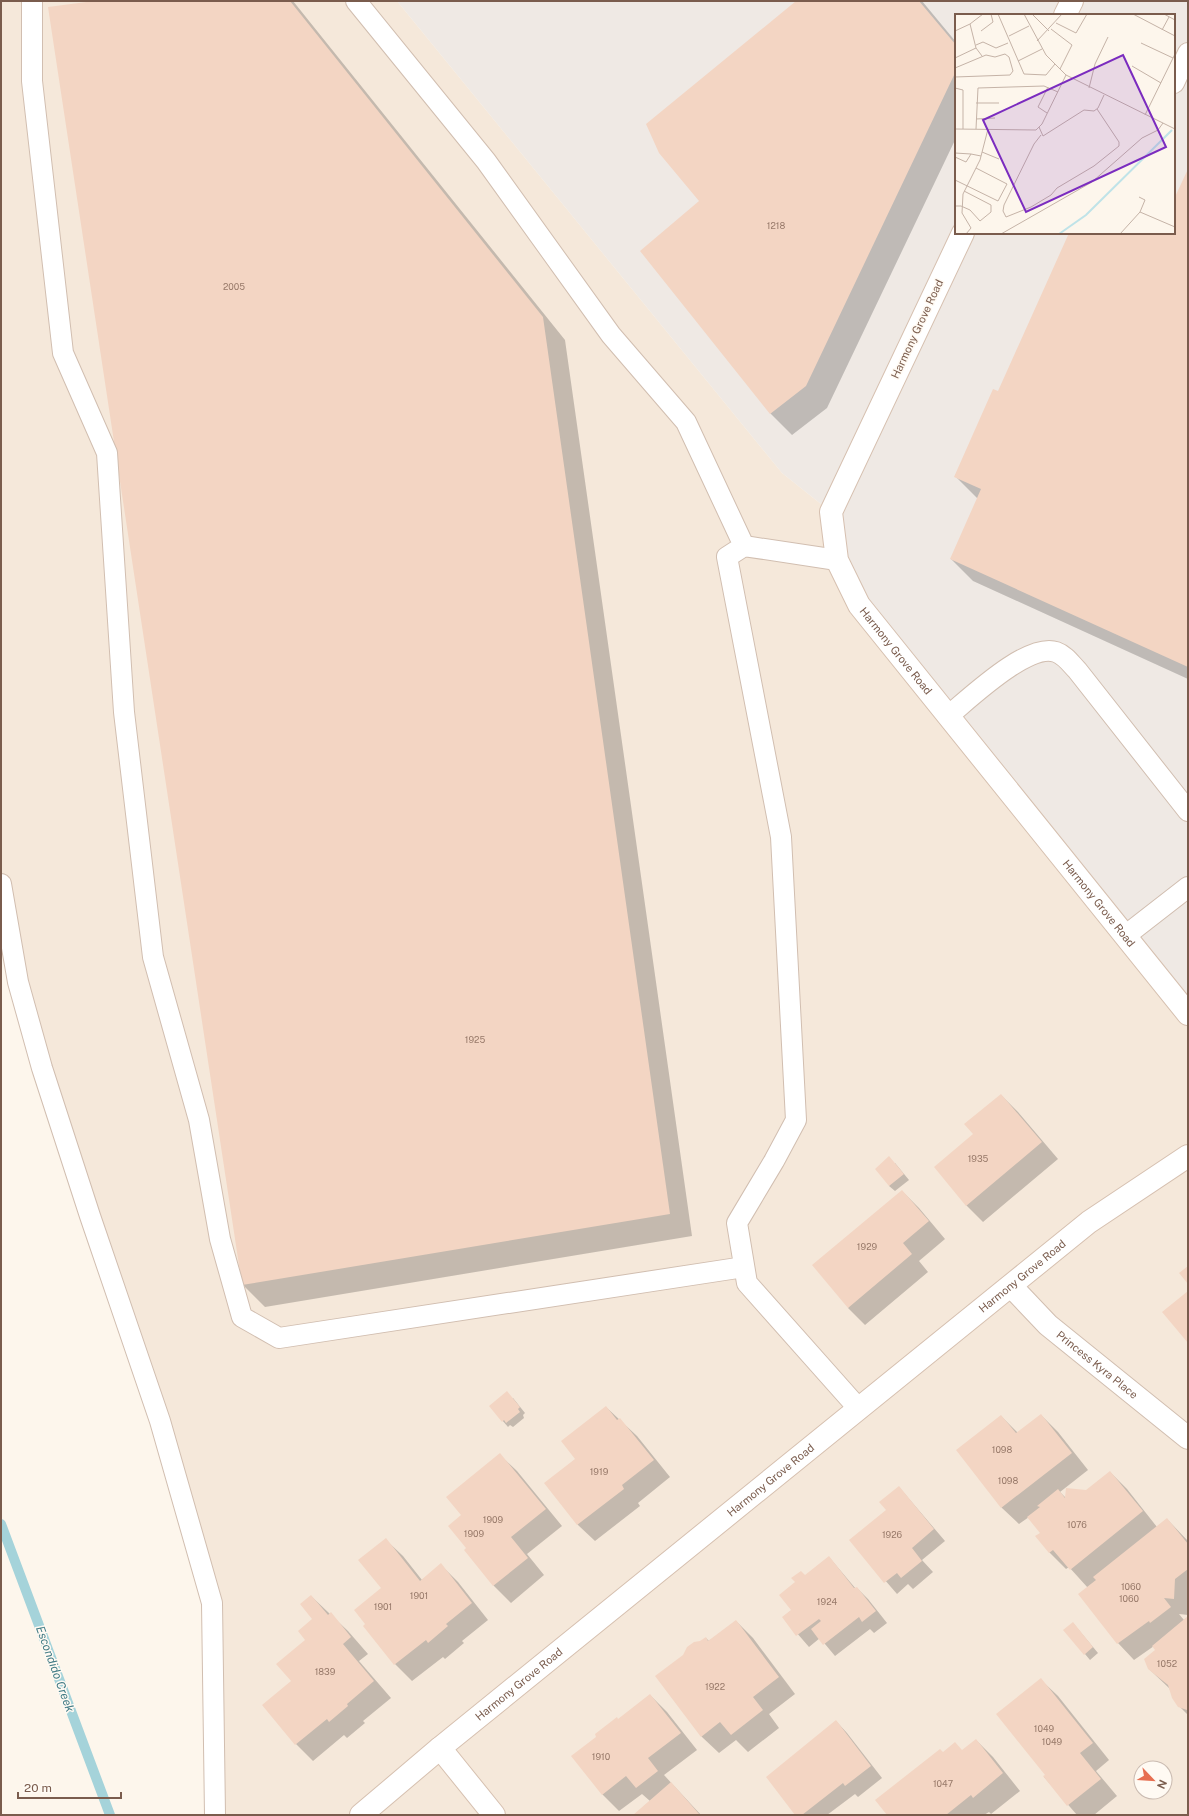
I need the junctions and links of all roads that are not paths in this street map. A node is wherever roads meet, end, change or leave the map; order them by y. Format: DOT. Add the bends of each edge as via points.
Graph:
graph roads {
  1 [pos="32,1"];
  2 [pos="356,1"];
  3 [pos="1188,53"];
  4 [pos="1175,82"];
  5 [pos="963,234"];
  6 [pos="744,546"];
  7 [pos="837,560"];
  8 [pos="948,716"];
  9 [pos="1188,811"];
  10 [pos="1,884"];
  11 [pos="1188,886"];
  12 [pos="1125,936"];
  13 [pos="1188,1014"];
  14 [pos="1188,1156"];
  15 [pos="744,1267"];
  16 [pos="1011,1286"];
  17 [pos="859,1409"];
  18 [pos="1188,1438"];
  19 [pos="440,1748"];
  20 [pos="215,1815"];
  21 [pos="361,1815"];
  22 [pos="494,1815"];
  1 -- 15 [label="lane" via="32,81 63,353 107,453 124,712 153,957 198,1120 220,1240 242,1317 279,1338"];
  2 -- 6 [label="lane" via="486,161 611,335 686,422"];
  3 -- 4 [label="lane"];
  5 -- 7 [label="street, Harmony Grove Road" via="831,512"];
  6 -- 7 [label="lane"];
  6 -- 15 [label="lane" via="727,557 781,837 796,1120 737,1223"];
  7 -- 8 [label="street, Harmony Grove Road" via="859,605"];
  8 -- 9 [label="lane" via="1029,655 1056,652 1068,659"];
  8 -- 12 [label="street, Harmony Grove Road"];
  10 -- 20 [label="lane" via="18,982 42,1068 160,1421 212,1603"];
  11 -- 12 [label="lane"];
  12 -- 13 [label="street, Harmony Grove Road"];
  14 -- 16 [label="street, Harmony Grove Road" via="1089,1222"];
  15 -- 17 [label="lane" via="747,1283"];
  16 -- 17 [label="street, Harmony Grove Road"];
  16 -- 18 [label="street, Princess Kyra Place" via="1048,1325"];
  17 -- 19 [label="street, Harmony Grove Road"];
  19 -- 21 [label="street, Harmony Grove Road"];
  19 -- 22 [label="street"];
}
